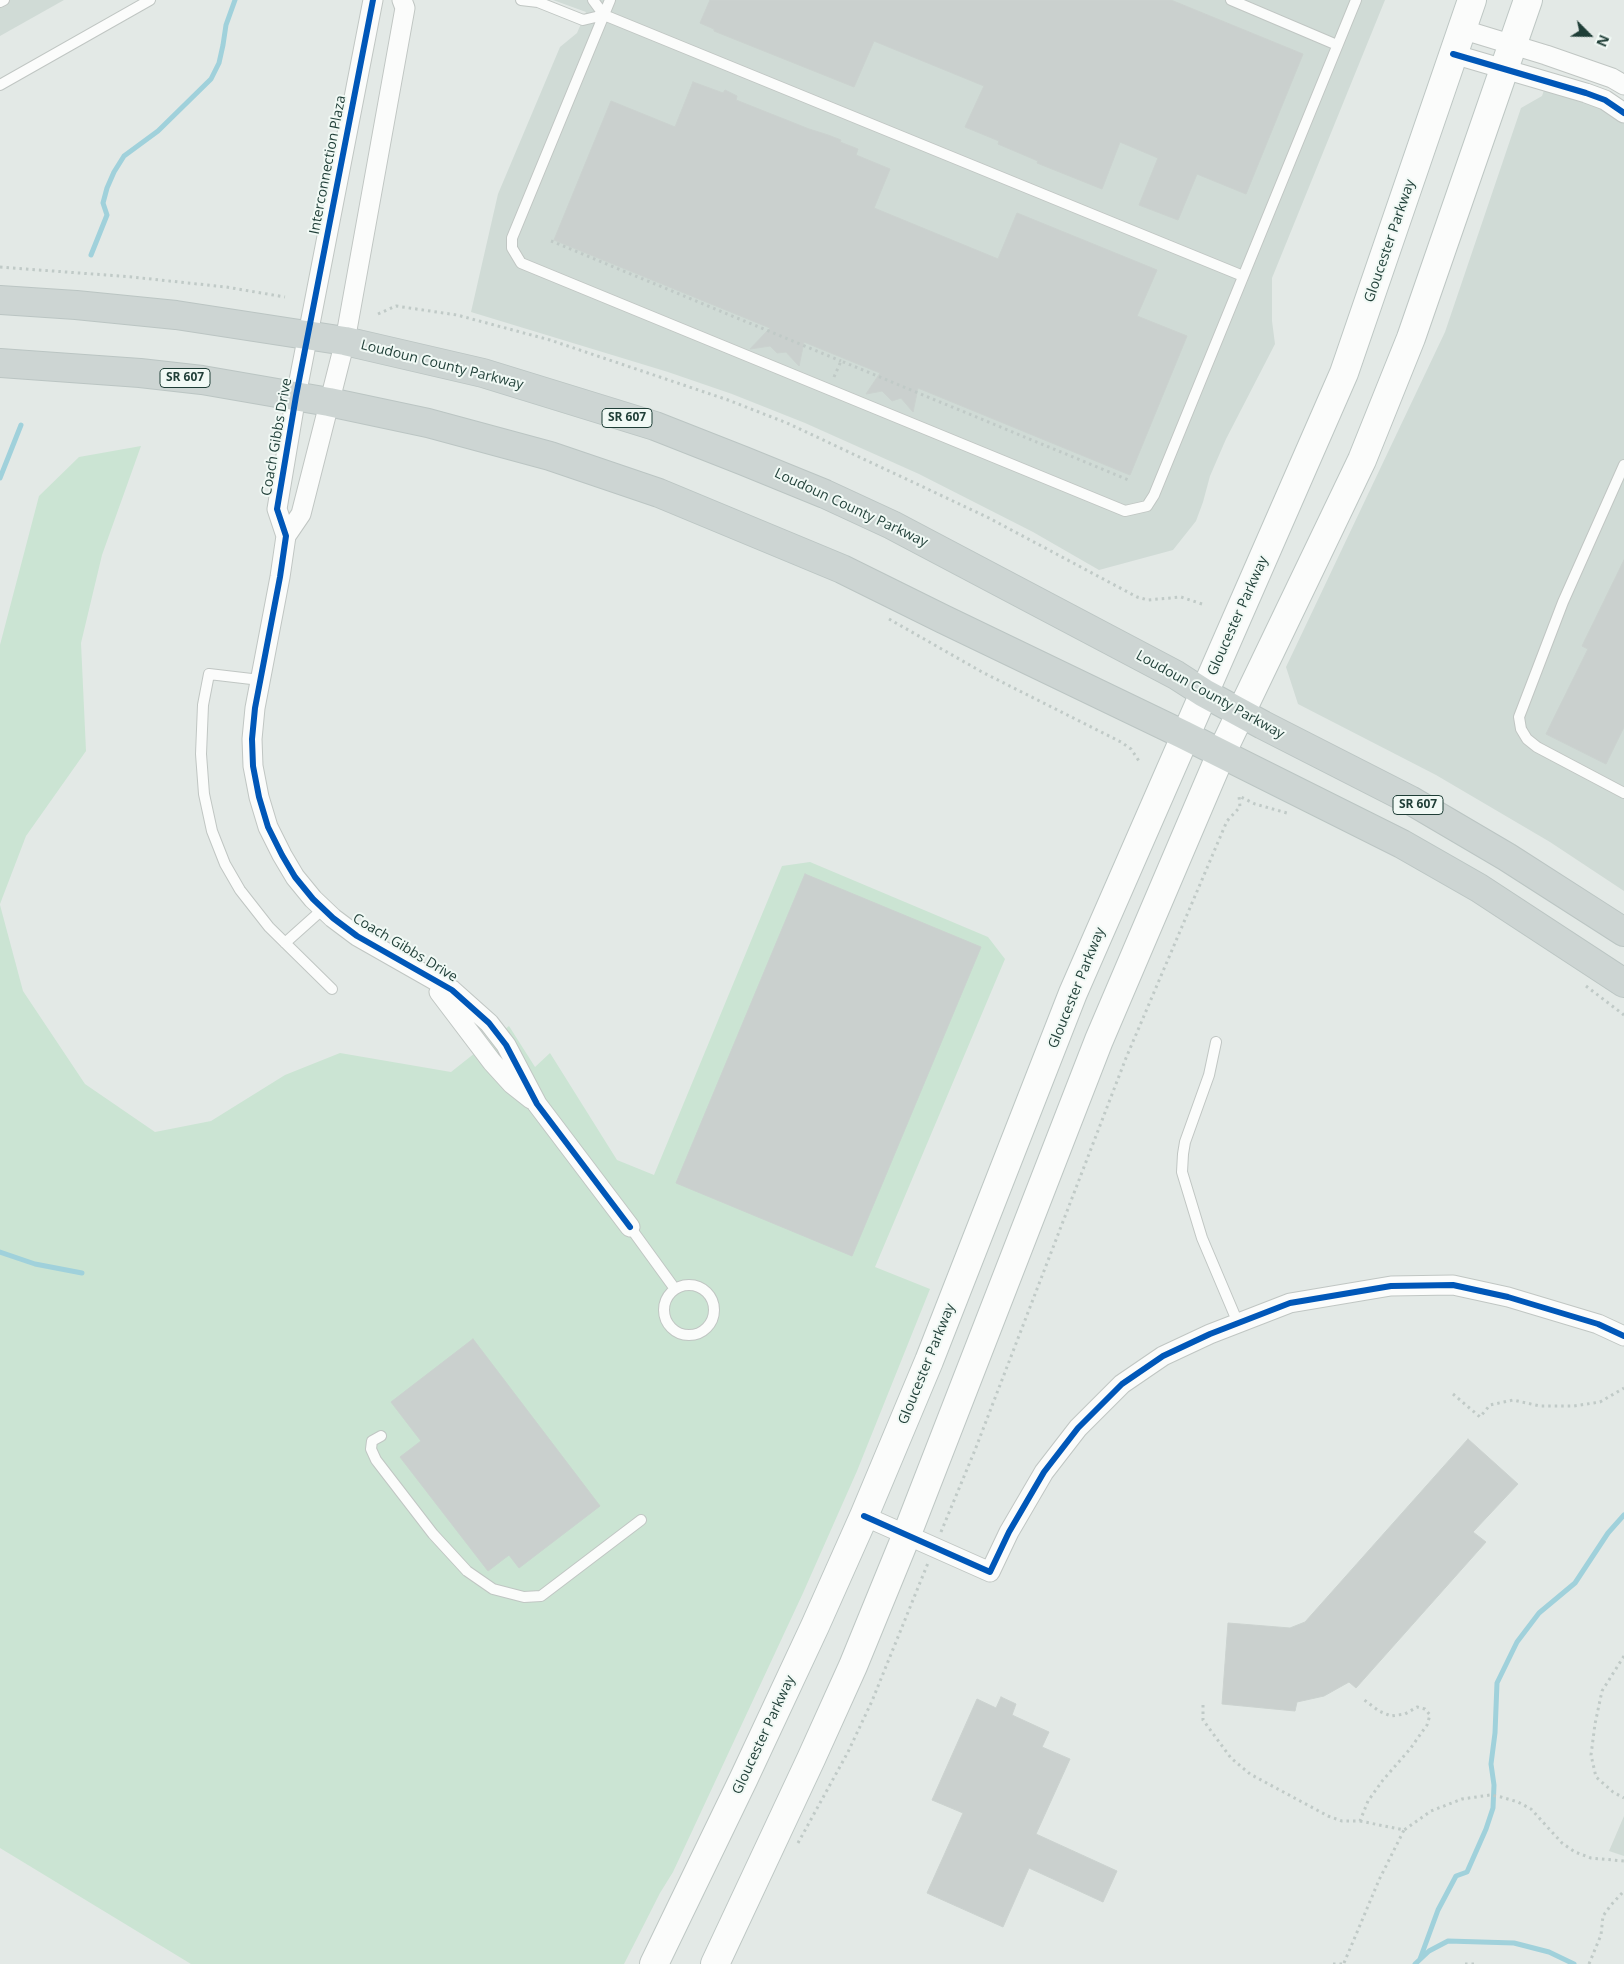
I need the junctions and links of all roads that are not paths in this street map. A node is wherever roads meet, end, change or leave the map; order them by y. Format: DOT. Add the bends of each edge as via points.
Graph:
graph roads {
  1 [pos="4,0"];
  2 [pos="150,0"];
  3 [pos="373,0"];
  4 [pos="402,0"];
  5 [pos="510,0"];
  6 [pos="518,0"];
  7 [pos="521,0"];
  8 [pos="593,0"];
  9 [pos="610,0"];
  10 [pos="1231,0"];
  11 [pos="1356,0"];
  12 [pos="1472,0"];
  13 [pos="1528,0"];
  14 [pos="0,2"];
  15 [pos="604,14"];
  16 [pos="1457,42"];
  17 [pos="1337,45"];
  18 [pos="1508,57"];
  19 [pos="0,84"];
  20 [pos="1624,85"];
  21 [pos="1624,113"];
  22 [pos="1243,276"];
  23 [pos="0,300"];
  24 [pos="308,335"];
  25 [pos="345,341"];
  26 [pos="0,362"];
  27 [pos="296,396"];
  28 [pos="329,402"];
  29 [pos="1624,465"];
  30 [pos="286,536"];
  31 [pos="260,680"];
  32 [pos="1204,693"];
  33 [pos="1240,712"];
  34 [pos="1184,735"];
  35 [pos="1221,754"];
  36 [pos="1624,793"];
  37 [pos="323,909"];
  38 [pos="1624,932"];
  39 [pos="285,943"];
  40 [pos="1624,983"];
  41 [pos="332,989"];
  42 [pos="1216,1042"];
  43 [pos="630,1227"];
  44 [pos="675,1289"];
  45 [pos="1238,1323"];
  46 [pos="1624,1336"];
  47 [pos="381,1436"];
  48 [pos="864,1516"];
  49 [pos="641,1520"];
  50 [pos="907,1534"];
  51 [pos="718,1958"];
  52 [pos="654,1964"];
  1 -- 14 [label="lane"];
  2 -- 19 [label="lane"];
  3 -- 24 [label="street, Interconnection Plaza"];
  4 -- 25 [label="street" via="405,8"];
  5 -- 6 [label="lane"];
  7 -- 15 [label="lane" via="538,2 583,20"];
  8 -- 15 [label="lane"];
  9 -- 15 [label="lane"];
  10 -- 17 [label="lane"];
  11 -- 17 [label="lane"];
  12 -- 16 [label="main road, Gloucester Parkway"];
  13 -- 18 [label="main road"];
  15 -- 22 [label="lane"];
  15 -- 22 [label="lane" via="512,238 512,248 522,263 1125,511 1147,506 1154,496"];
  16 -- 18 [label="street"];
  16 -- 18 [label="street"];
  16 -- 32 [label="main road, Gloucester Parkway" via="1344,373"];
  17 -- 22 [label="lane"];
  18 -- 20 [label="street" via="1593,71"];
  18 -- 21 [label="street" via="1605,100"];
  18 -- 33 [label="main road" via="1430,285 1385,404 1362,460"];
  23 -- 24 [label="main road, Loudoun County Parkway / SR 607" via="176,315"];
  24 -- 25 [label="main road, Loudoun County Parkway / SR 607"];
  24 -- 27 [label="street, Coach Gibbs Drive"];
  25 -- 28 [label="street, Coach Gibbs Drive"];
  25 -- 32 [label="main road, Loudoun County Parkway / SR 607" via="483,373 655,426 744,460 892,525"];
  26 -- 27 [label="main road, SR 607" via="202,380"];
  27 -- 28 [label="main road, SR 607"];
  27 -- 30 [label="street, Coach Gibbs Drive" via="277,509"];
  28 -- 30 [label="street, Coach Gibbs Drive" via="301,514"];
  28 -- 34 [label="main road, SR 607" via="428,423 542,454 660,493 842,569"];
  29 -- 36 [label="lane" via="1563,602 1519,717 1527,739 1537,747"];
  30 -- 31 [label="street, Coach Gibbs Drive"];
  31 -- 37 [label="street, Coach Gibbs Drive" via="252,739 258,798 282,855 295,877"];
  31 -- 39 [label="lane" via="209,674 203,706 201,754 204,794 212,831 225,864 240,890"];
  32 -- 33 [label="main road, Loudoun County Parkway / SR 607"];
  32 -- 34 [label="main road, Gloucester Parkway"];
  33 -- 35 [label="main road"];
  33 -- 38 [label="main road, Loudoun County Parkway / SR 607" via="1410,800"];
  34 -- 35 [label="main road, SR 607"];
  34 -- 48 [label="main road, Gloucester Parkway" via="1073,993 929,1361"];
  35 -- 40 [label="main road, SR 607" via="1402,844 1575,949"];
  35 -- 50 [label="main road" via="1099,1040"];
  37 -- 39 [label="lane"];
  37 -- 43 [label="street, Coach Gibbs Drive" via="357,936 426,975 492,1062 537,1104"];
  39 -- 41 [label="lane"];
  42 -- 45 [label="lane" via="1209,1075 1185,1142 1182,1172 1202,1238"];
  43 -- 44 [label="lane"];
  44 -- 44 [label="lane" via="665,1304 668,1324 686,1335 706,1328 714,1310 707,1293 692,1285"];
  45 -- 46 [label="street" via="1300,1301 1391,1286 1453,1285 1517,1299 1598,1324"];
  45 -- 50 [label="street" via="1163,1356 1122,1384 1078,1428 1044,1472 990,1572"];
  47 -- 49 [label="lane" via="372,1441 371,1449 376,1460 433,1534 467,1571 493,1590 524,1597 541,1596"];
  48 -- 50 [label="street"];
  48 -- 52 [label="main road, Gloucester Parkway" via="811,1635"];
  50 -- 51 [label="main road" via="823,1734"];
}
